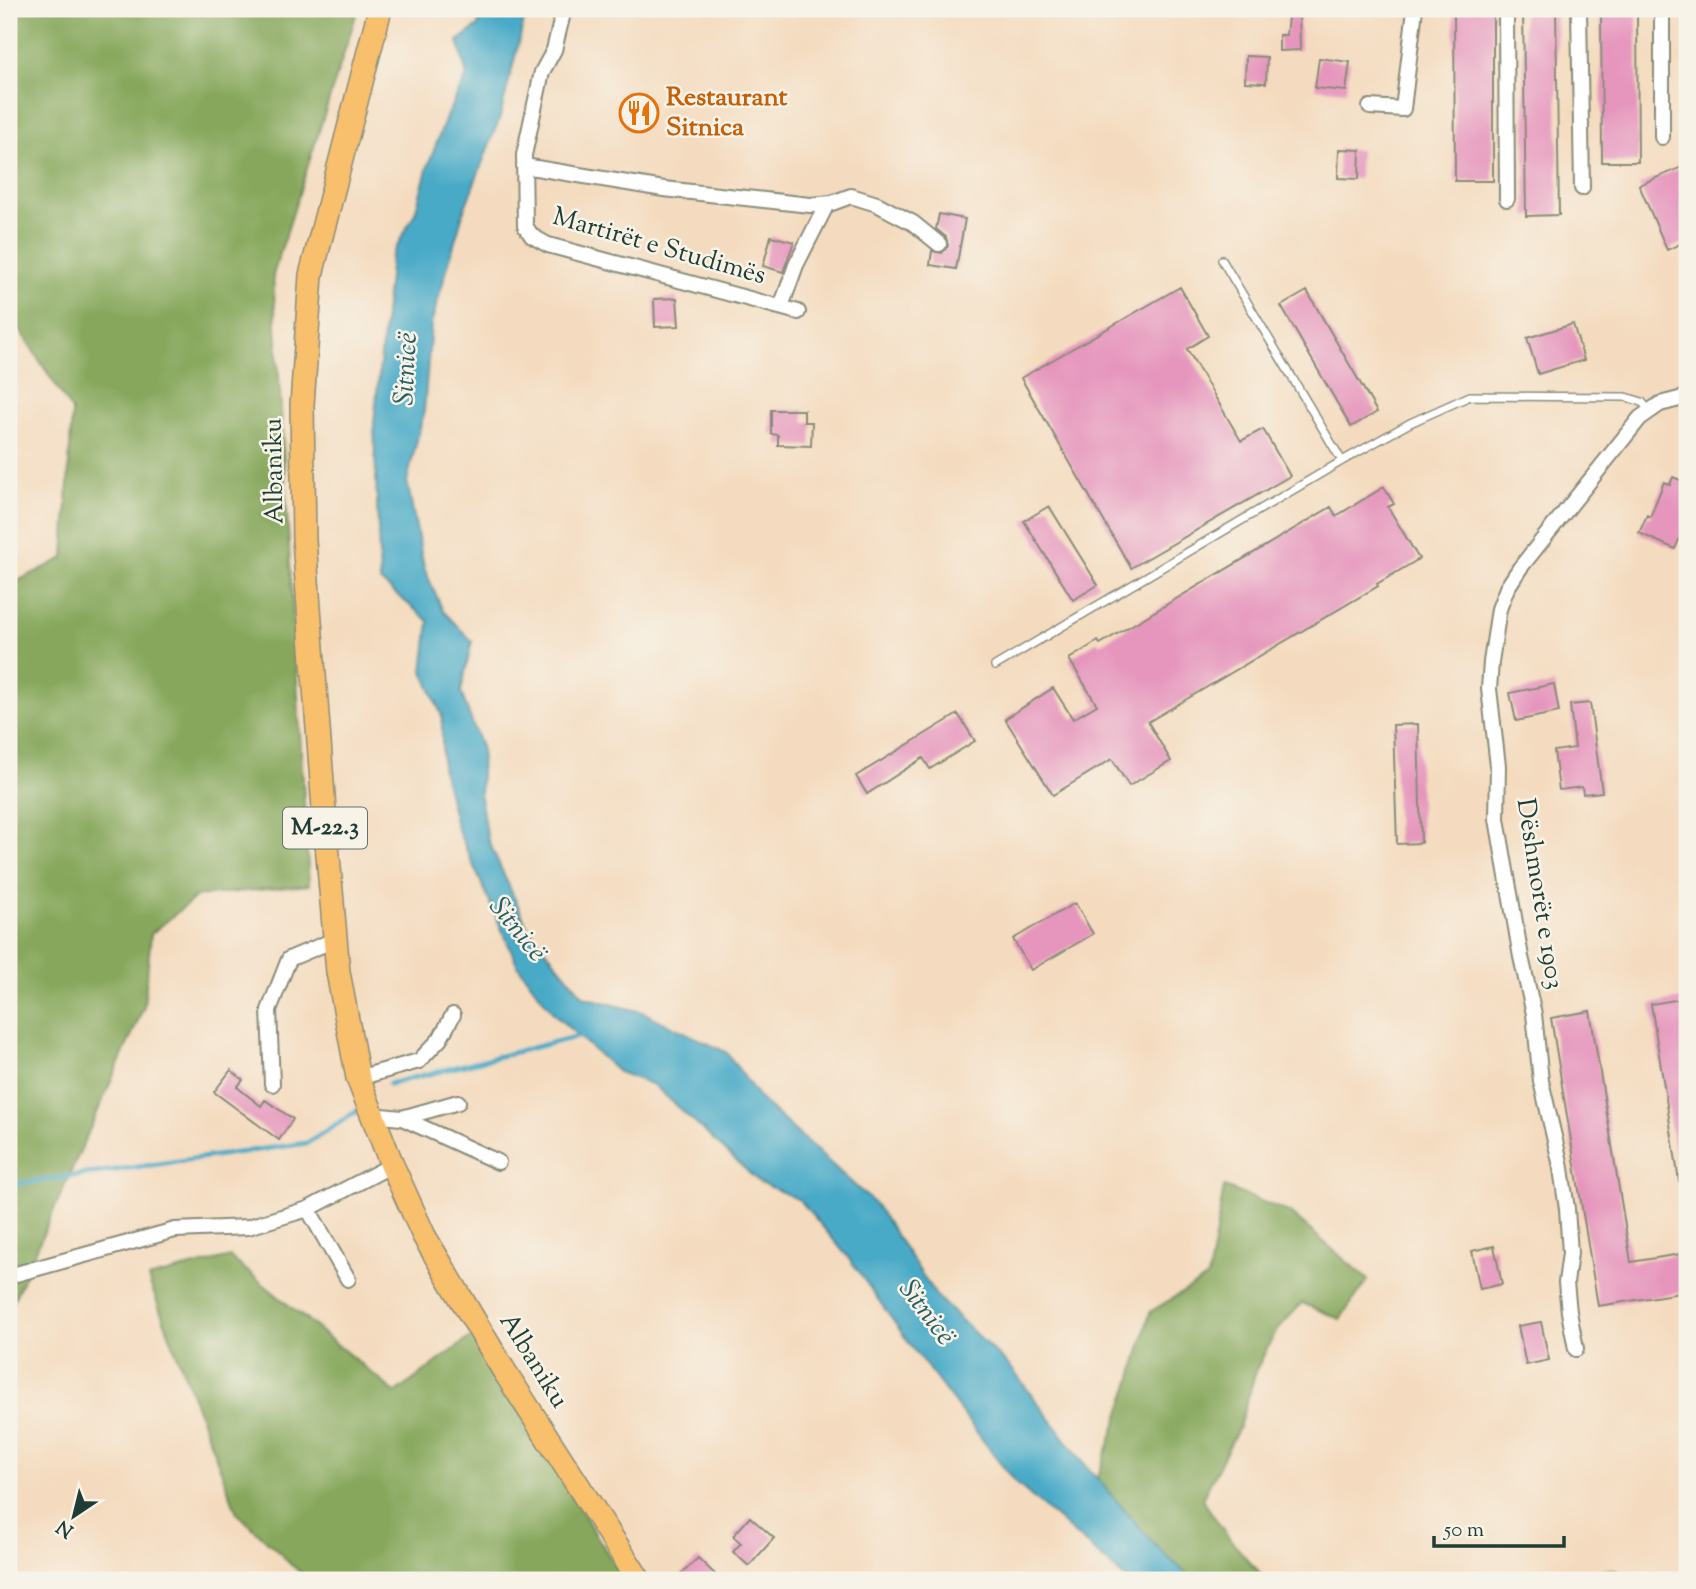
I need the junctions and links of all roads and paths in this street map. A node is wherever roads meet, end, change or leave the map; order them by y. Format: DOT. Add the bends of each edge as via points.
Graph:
graph roads {
  1 [pos="380,9"];
  2 [pos="564,9"];
  3 [pos="1415,9"];
  4 [pos="1506,9"];
  5 [pos="1579,9"];
  6 [pos="1662,9"];
  7 [pos="1370,107"];
  8 [pos="1662,137"];
  9 [pos="524,166"];
  10 [pos="1582,188"];
  11 [pos="1507,199"];
  12 [pos="827,204"];
  13 [pos="939,244"];
  14 [pos="1222,260"];
  15 [pos="781,307"];
  16 [pos="798,312"];
  17 [pos="1687,397"];
  18 [pos="1649,410"];
  19 [pos="1342,461"];
  20 [pos="995,666"];
  21 [pos="334,940"];
  22 [pos="453,1015"];
  23 [pos="358,1078"];
  24 [pos="272,1084"];
  25 [pos="458,1102"];
  26 [pos="371,1115"];
  27 [pos="402,1118"];
  28 [pos="498,1162"];
  29 [pos="392,1165"];
  30 [pos="308,1209"];
  31 [pos="9,1276"];
  32 [pos="348,1279"];
  33 [pos="1577,1349"];
  34 [pos="639,1580"];
  1 -- 21 [label="main road, Albaniku / M-22.3" via="311,275 302,405 304,540"];
  2 -- 9 [label="street, Martirët e Studimës" via="554,50 542,72"];
  3 -- 7 [label="street" via="1402,109"];
  4 -- 11 [label="street"];
  5 -- 10 [label="street"];
  6 -- 8 [label="street"];
  9 -- 12 [label="street" via="664,189"];
  9 -- 15 [label="street, Martirët e Studimës" via="524,226 548,245"];
  12 -- 13 [label="street" via="850,196 877,204 913,223"];
  12 -- 15 [label="street"];
  14 -- 19 [label="lane"];
  15 -- 16 [label="street, Martirët e Studimës"];
  17 -- 18 [label="street, Dëshmorët e 1903"];
  18 -- 19 [label="lane" via="1634,397 1470,396"];
  18 -- 33 [label="street, Dëshmorët e 1903" via="1514,577 1499,609 1491,662 1497,819 1534,1014 1541,1081 1560,1162 1570,1254 1566,1283"];
  19 -- 20 [label="lane"];
  21 -- 23 [label="main road, Albaniku / M-22.3"];
  21 -- 24 [label="street" via="289,959 269,1010"];
  22 -- 23 [label="street" via="440,1039 419,1061"];
  23 -- 26 [label="main road, Albaniku / M-22.3"];
  25 -- 27 [label="street"];
  26 -- 27 [label="street"];
  26 -- 29 [label="main road, Albaniku / M-22.3"];
  27 -- 28 [label="street"];
  29 -- 30 [label="street"];
  29 -- 34 [label="main road, Albaniku / M-22.3" via="424,1236"];
  30 -- 31 [label="street" via="248,1227 175,1230"];
  30 -- 32 [label="street"];
}
